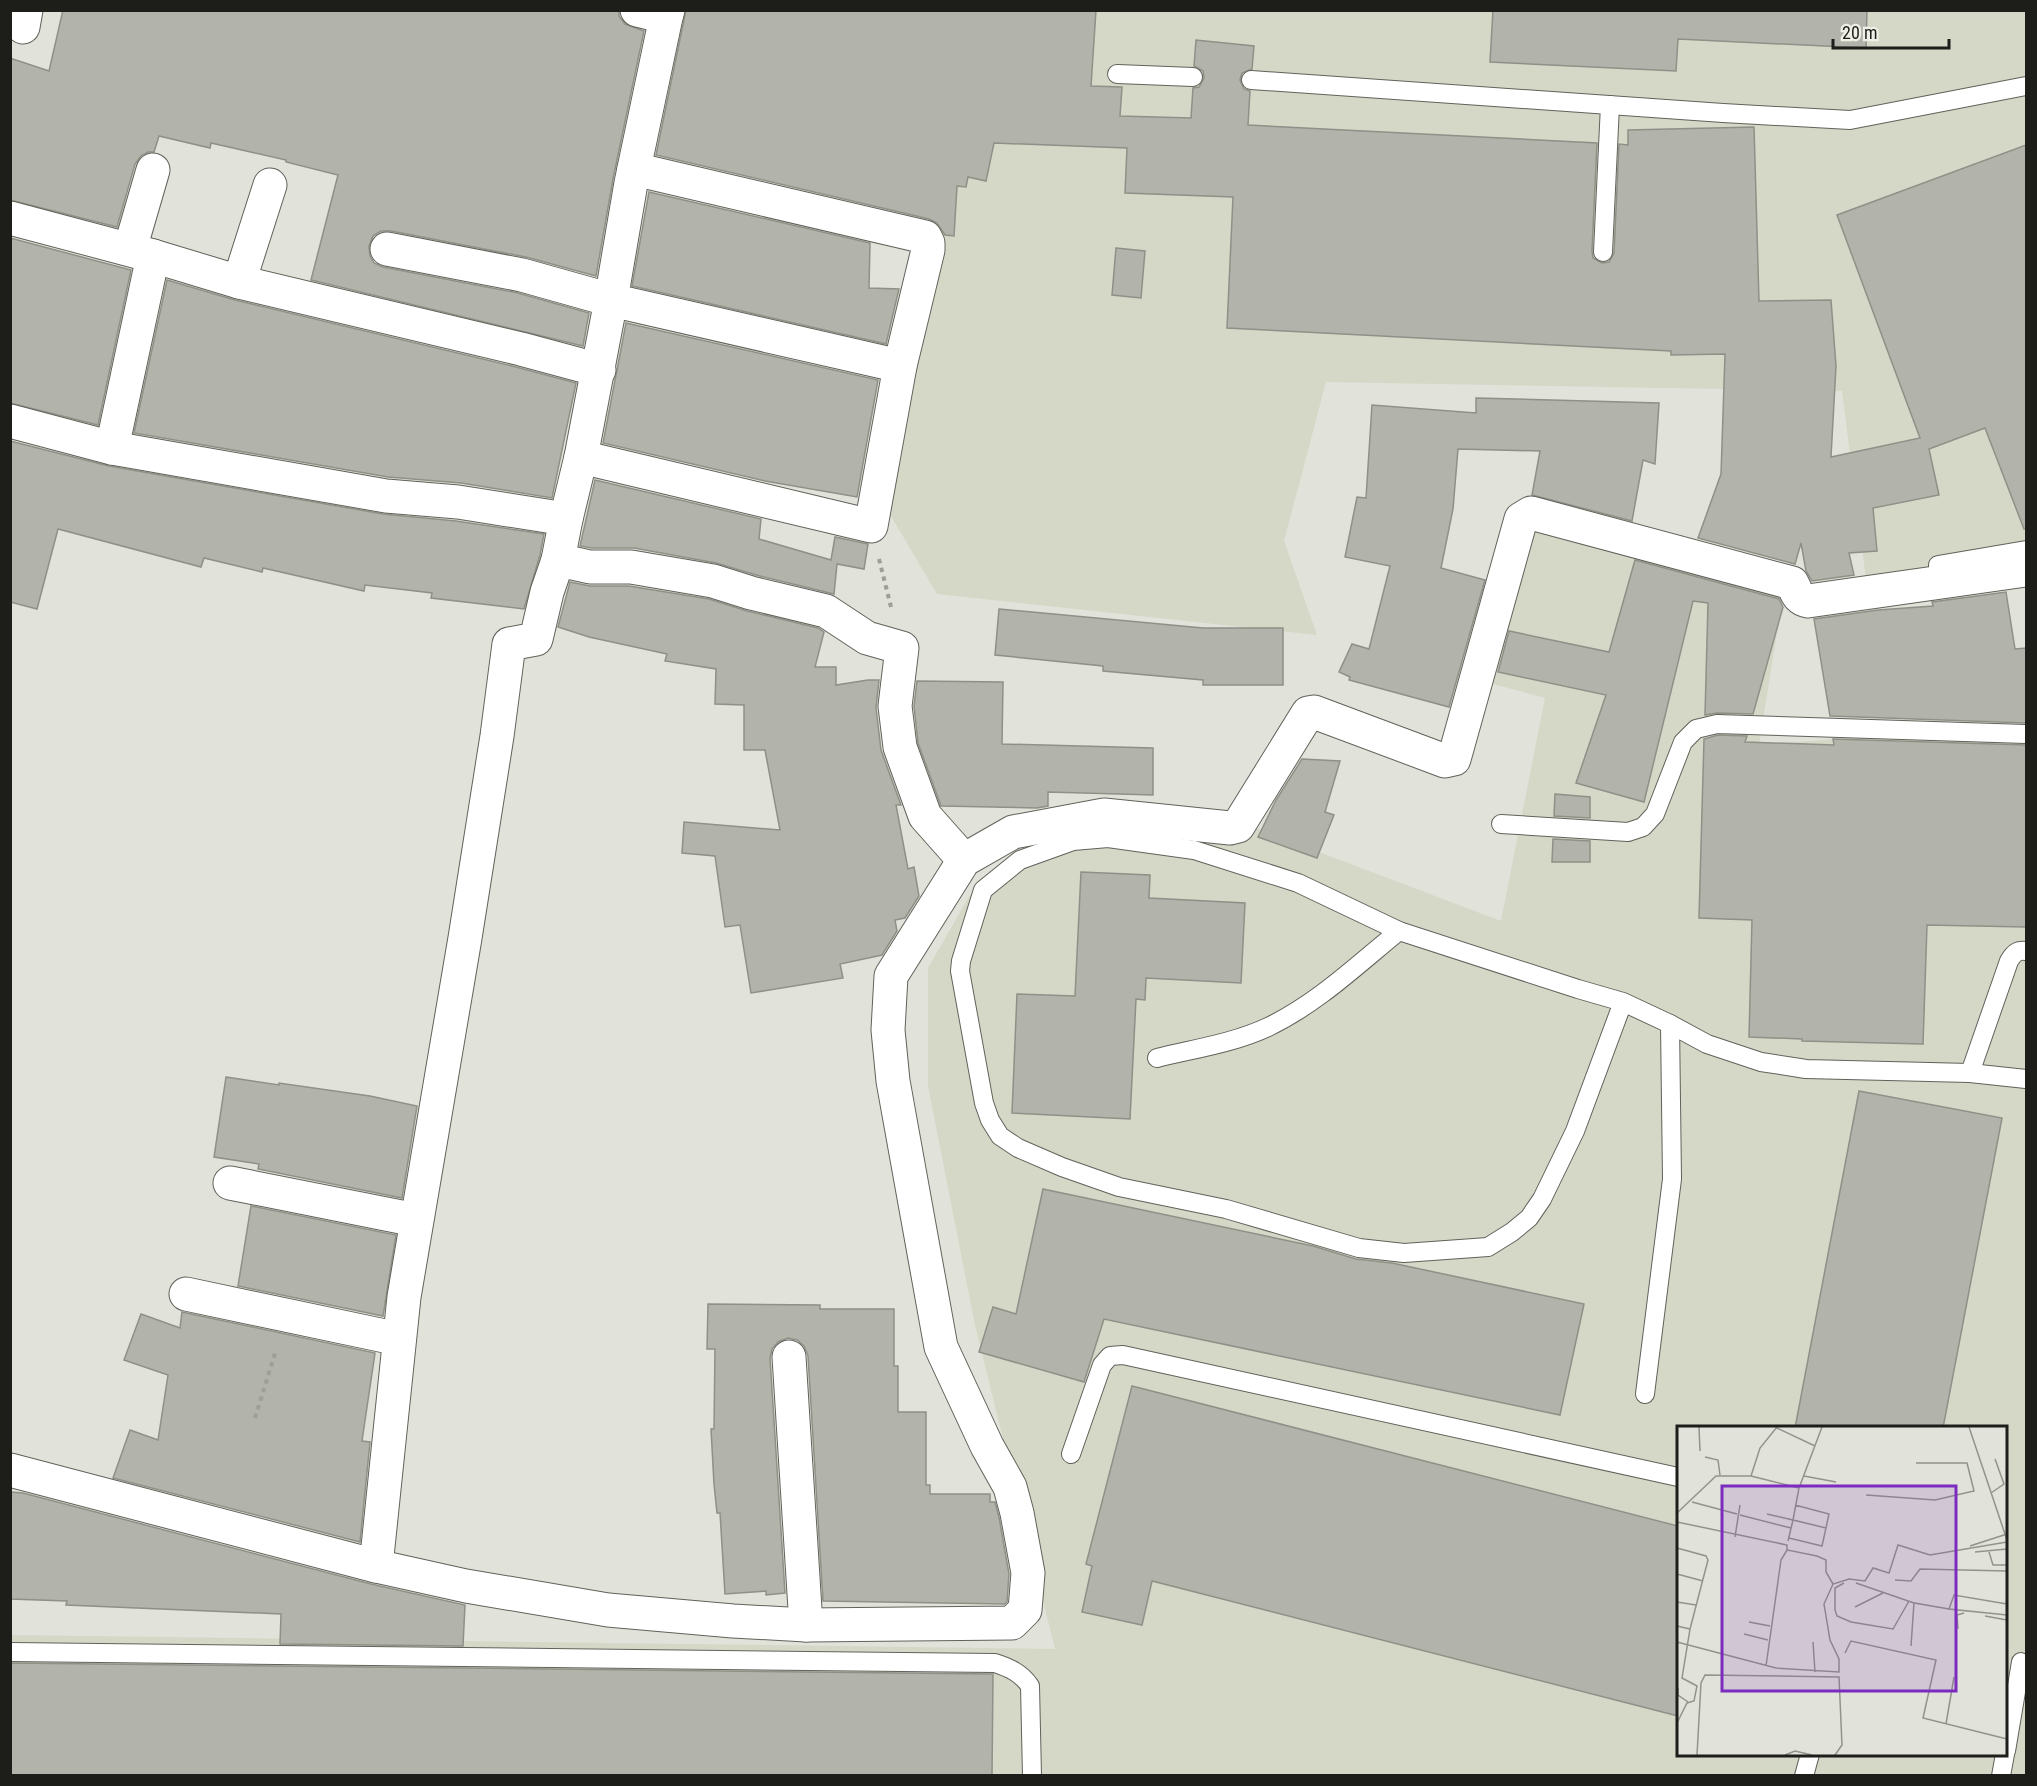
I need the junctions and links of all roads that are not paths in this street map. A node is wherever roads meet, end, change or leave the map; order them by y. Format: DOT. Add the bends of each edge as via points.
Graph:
graph roads {
  1 [pos="657,13"];
  2 [pos="1116,74"];
  3 [pos="1193,77"];
  4 [pos="1251,80"];
  5 [pos="2026,86"];
  6 [pos="1610,105"];
  7 [pos="634,169"];
  8 [pos="153,170"];
  9 [pos="270,185"];
  10 [pos="10,218"];
  11 [pos="387,249"];
  12 [pos="1603,252"];
  13 [pos="141,253"];
  14 [pos="238,282"];
  15 [pos="611,300"];
  16 [pos="900,366"];
  17 [pos="599,370"];
  18 [pos="10,422"];
  19 [pos="112,448"];
  20 [pos="581,457"];
  21 [pos="566,519"];
  22 [pos="2026,550"];
  23 [pos="558,560"];
  24 [pos="1938,565"];
  25 [pos="2026,570"];
  26 [pos="2026,734"];
  27 [pos="1502,824"];
  28 [pos="964,860"];
  29 [pos="1399,931"];
  30 [pos="2026,951"];
  31 [pos="1623,1002"];
  32 [pos="1671,1024"];
  33 [pos="1156,1058"];
  34 [pos="1970,1073"];
  35 [pos="2026,1079"];
  36 [pos="230,1183"];
  37 [pos="416,1220"];
  38 [pos="186,1294"];
  39 [pos="399,1339"];
  40 [pos="789,1357"];
  41 [pos="1645,1394"];
  42 [pos="1071,1454"];
  43 [pos="10,1470"];
  44 [pos="1677,1477"];
  45 [pos="376,1566"];
  46 [pos="806,1625"];
  47 [pos="10,1652"];
  48 [pos="2020,1662"];
  49 [pos="2007,1741"];
  50 [pos="1810,1756"];
  51 [pos="2004,1756"];
  52 [pos="1032,1776"];
  53 [pos="1804,1776"];
  54 [pos="2001,1776"];
  1 -- 7 [label="street"];
  2 -- 3 [label="lane"];
  4 -- 6 [label="lane"];
  5 -- 6 [label="lane" via="1850,120"];
  6 -- 12 [label="lane"];
  7 -- 15 [label="street"];
  7 -- 16 [label="street" via="925,237 928,250"];
  8 -- 13 [label="street"];
  9 -- 14 [label="street"];
  10 -- 13 [label="street"];
  11 -- 15 [label="street" via="522,275"];
  13 -- 14 [label="street"];
  13 -- 19 [label="street"];
  14 -- 17 [label="street"];
  15 -- 16 [label="street"];
  15 -- 17 [label="street"];
  16 -- 20 [label="street" via="871,526"];
  17 -- 20 [label="street"];
  18 -- 19 [label="street"];
  19 -- 21 [label="street" via="386,496 458,502"];
  20 -- 21 [label="street"];
  21 -- 23 [label="street"];
  22 -- 24 [label="lane"];
  23 -- 28 [label="street" via="713,581 826,611 867,638 902,648 895,706 900,747 925,816"];
  23 -- 37 [label="street" via="536,639 508,644 465,938"];
  25 -- 28 [label="street" via="1808,601 1797,595 1792,583 1531,513 1521,519 1452,761 1308,713 1239,826 1104,815 1013,832"];
  26 -- 27 [label="lane" via="1717,724 1696,729 1683,742 1655,814 1643,827 1628,832"];
  28 -- 46 [label="street" via="891,976 888,1030 893,1081 940,1347 1010,1487 1028,1573 1025,1610 1012,1623 1003,1624"];
  29 -- 31 [label="lane"];
  29 -- 31 [label="lane" via="1298,883 1194,850 1108,838 1073,841 1020,860 983,890 961,961 979,1084 990,1120 1000,1136 1018,1148 1062,1167 1119,1186 1226,1209 1359,1248 1404,1253 1488,1247 1529,1218 1542,1199 1575,1131"];
  29 -- 33 [label="lane" via="1332,988 1268,1027"];
  30 -- 34 [label="lane" via="2014,953 2009,961"];
  31 -- 32 [label="lane"];
  32 -- 34 [label="lane" via="1707,1044 1761,1062 1806,1069"];
  32 -- 41 [label="lane" via="1672,1179"];
  34 -- 35 [label="lane"];
  36 -- 37 [label="street"];
  37 -- 39 [label="street"];
  38 -- 39 [label="street"];
  39 -- 45 [label="street"];
  40 -- 46 [label="street"];
  42 -- 44 [label="lane" via="1102,1365 1110,1356 1123,1355"];
  43 -- 45 [label="street"];
  45 -- 46 [label="street" via="608,1610"];
  47 -- 52 [label="lane" via="995,1663 1024,1677 1030,1686"];
  48 -- 49 [label="lane"];
  50 -- 53 [label="lane"];
  51 -- 54 [label="lane"];
}
